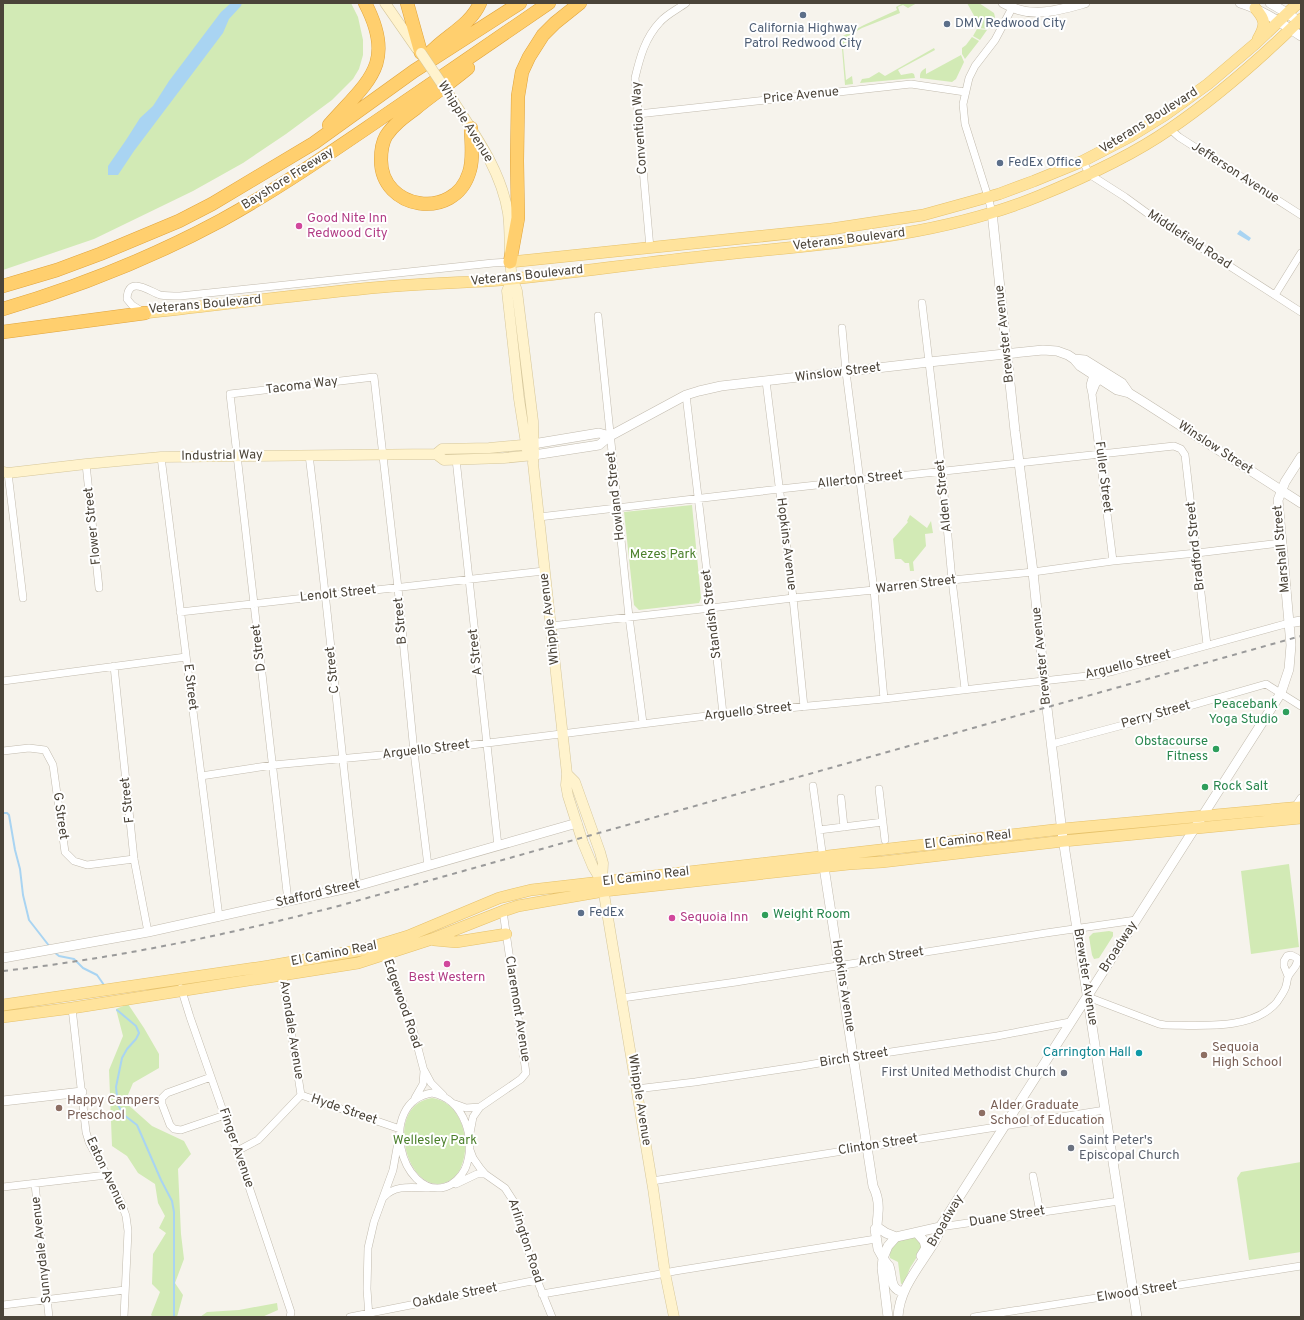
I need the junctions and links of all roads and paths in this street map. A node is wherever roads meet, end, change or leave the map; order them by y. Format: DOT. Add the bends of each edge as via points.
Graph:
graph roads {
  1 [pos="365,3"];
  2 [pos="385,3"];
  3 [pos="407,3"];
  4 [pos="480,3"];
  5 [pos="520,3"];
  6 [pos="549,3"];
  7 [pos="580,3"];
  8 [pos="686,3"];
  9 [pos="1003,3"];
  10 [pos="1085,3"];
  11 [pos="1240,3"];
  12 [pos="1270,3"];
  13 [pos="1298,3"];
  14 [pos="1012,8"];
  15 [pos="1255,8"];
  16 [pos="1288,13"];
  17 [pos="526,18"];
  18 [pos="1279,21"];
  19 [pos="1300,21"];
  20 [pos="1290,29"];
  21 [pos="1301,36"];
  22 [pos="1255,44"];
  23 [pos="421,53"];
  24 [pos="414,71"];
  25 [pos="965,92"];
  26 [pos="1176,107"];
  27 [pos="638,114"];
  28 [pos="1147,125"];
  29 [pos="471,128"];
  30 [pos="1170,129"];
  31 [pos="314,143"];
  32 [pos="1083,161"];
  33 [pos="1089,174"];
  34 [pos="988,197"];
  35 [pos="992,212"];
  36 [pos="1301,215"];
  37 [pos="798,233"];
  38 [pos="650,248"];
  39 [pos="750,252"];
  40 [pos="1301,253"];
  41 [pos="510,262"];
  42 [pos="632,264"];
  43 [pos="512,279"];
  44 [pos="3,286"];
  45 [pos="1275,295"];
  46 [pos="922,303"];
  47 [pos="3,309"];
  48 [pos="1301,312"];
  49 [pos="145,313"];
  50 [pos="598,316"];
  51 [pos="842,328"];
  52 [pos="3,332"];
  53 [pos="1007,354"];
  54 [pos="1074,359"];
  55 [pos="929,362"];
  56 [pos="846,372"];
  57 [pos="374,377"];
  58 [pos="1097,377"];
  59 [pos="766,381"];
  60 [pos="1129,393"];
  61 [pos="230,394"];
  62 [pos="686,396"];
  63 [pos="610,436"];
  64 [pos="530,444"];
  65 [pos="1181,449"];
  66 [pos="436,454"];
  67 [pos="237,455"];
  68 [pos="309,455"];
  69 [pos="383,455"];
  70 [pos="1100,455"];
  71 [pos="161,457"];
  72 [pos="1301,457"];
  73 [pos="531,458"];
  74 [pos="456,459"];
  75 [pos="1019,463"];
  76 [pos="86,464"];
  77 [pos="942,472"];
  78 [pos="5,474"];
  79 [pos="860,480"];
  80 [pos="780,489"];
  81 [pos="1281,490"];
  82 [pos="698,499"];
  83 [pos="1301,503"];
  84 [pos="618,508"];
  85 [pos="539,517"];
  86 [pos="1281,543"];
  87 [pos="1197,553"];
  88 [pos="1113,561"];
  89 [pos="544,572"];
  90 [pos="1033,572"];
  91 [pos="468,580"];
  92 [pos="952,580"];
  93 [pos="99,588"];
  94 [pos="398,588"];
  95 [pos="874,590"];
  96 [pos="326,596"];
  97 [pos="23,598"];
  98 [pos="793,598"];
  99 [pos="254,604"];
  100 [pos="711,608"];
  101 [pos="180,612"];
  102 [pos="629,617"];
  103 [pos="1301,620"];
  104 [pos="1289,623"];
  105 [pos="550,626"];
  106 [pos="1207,645"];
  107 [pos="186,657"];
  108 [pos="114,666"];
  109 [pos="3,681"];
  110 [pos="1045,682"];
  111 [pos="965,690"];
  112 [pos="1281,693"];
  113 [pos="884,699"];
  114 [pos="804,706"];
  115 [pos="1301,706"];
  116 [pos="723,714"];
  117 [pos="643,723"];
  118 [pos="563,734"];
  119 [pos="487,743"];
  120 [pos="1052,744"];
  121 [pos="3,751"];
  122 [pos="414,752"];
  123 [pos="342,759"];
  124 [pos="273,765"];
  125 [pos="567,774"];
  126 [pos="201,776"];
  127 [pos="813,786"];
  128 [pos="879,789"];
  129 [pos="841,798"];
  130 [pos="1299,804"];
  131 [pos="1202,817"];
  132 [pos="1301,818"];
  133 [pos="883,822"];
  134 [pos="577,824"];
  135 [pos="844,826"];
  136 [pos="1195,828"];
  137 [pos="1062,829"];
  138 [pos="819,830"];
  139 [pos="885,840"];
  140 [pos="1064,841"];
  141 [pos="498,846"];
  142 [pos="134,859"];
  143 [pos="823,862"];
  144 [pos="428,866"];
  145 [pos="357,886"];
  146 [pos="603,887"];
  147 [pos="288,900"];
  148 [pos="503,911"];
  149 [pos="219,917"];
  150 [pos="1136,920"];
  151 [pos="1077,928"];
  152 [pos="148,932"];
  153 [pos="506,934"];
  154 [pos="432,939"];
  155 [pos="384,950"];
  156 [pos="3,958"];
  157 [pos="839,965"];
  158 [pos="282,970"];
  159 [pos="1288,976"];
  160 [pos="180,985"];
  161 [pos="1088,997"];
  162 [pos="622,998"];
  163 [pos="3,1005"];
  164 [pos="72,1008"];
  165 [pos="3,1017"];
  166 [pos="1070,1022"];
  167 [pos="853,1057"];
  168 [pos="422,1064"];
  169 [pos="211,1077"];
  170 [pos="636,1089"];
  171 [pos="82,1092"];
  172 [pos="301,1095"];
  173 [pos="449,1100"];
  174 [pos="3,1101"];
  175 [pos="412,1101"];
  176 [pos="480,1107"];
  177 [pos="1105,1110"];
  178 [pos="225,1115"];
  179 [pos="1006,1125"];
  180 [pos="400,1130"];
  181 [pos="469,1138"];
  182 [pos="867,1146"];
  183 [pos="470,1148"];
  184 [pos="237,1151"];
  185 [pos="485,1174"];
  186 [pos="107,1175"];
  187 [pos="1033,1176"];
  188 [pos="652,1181"];
  189 [pos="35,1184"];
  190 [pos="3,1187"];
  191 [pos="436,1188"];
  192 [pos="382,1201"];
  193 [pos="1119,1201"];
  194 [pos="1040,1212"];
  195 [pos="877,1223"];
  196 [pos="940,1227"];
  197 [pos="917,1233"];
  198 [pos="896,1238"];
  199 [pos="876,1239"];
  200 [pos="883,1258"];
  201 [pos="1301,1266"];
  202 [pos="916,1269"];
  203 [pos="665,1273"];
  204 [pos="537,1280"];
  205 [pos="125,1290"];
  206 [pos="904,1292"];
  207 [pos="1133,1292"];
  208 [pos="542,1294"];
  209 [pos="48,1299"];
  210 [pos="3,1305"];
  211 [pos="887,1307"];
  212 [pos="369,1315"];
  213 [pos="49,1317"];
  214 [pos="124,1317"];
  215 [pos="290,1317"];
  216 [pos="350,1317"];
  217 [pos="552,1317"];
  218 [pos="674,1317"];
  219 [pos="888,1317"];
  220 [pos="892,1317"];
  221 [pos="898,1317"];
  222 [pos="974,1317"];
  223 [pos="1137,1317"];
  1 -- 31 [label="highway" via="375,24 379,41 380,51 376,67 364,86"];
  2 -- 23 [label="main road, Whipple Avenue"];
  3 -- 23 [label="highway"];
  4 -- 24 [label="highway" via="467,22 433,50"];
  5 -- 24 [label="highway, Bayshore Freeway"];
  6 -- 17 [label="highway, Bayshore Freeway"];
  7 -- 41 [label="highway" via="543,35 522,72 516,161 518,218"];
  8 -- 27 [label="street, Convention Way" via="661,21 640,54 635,78"];
  9 -- 14 [label="street"];
  10 -- 14 [label="street" via="1046,13 1031,13"];
  11 -- 15 [label="street"];
  12 -- 16 [label="street"];
  13 -- 16 [label="main road, Veterans Boulevard"];
  14 -- 25 [label="street, Brewster Avenue" via="995,40 975,66"];
  15 -- 18 [label="street"];
  15 -- 22 [label="main road" via="1264,22 1262,33"];
  16 -- 18 [label="main road, Veterans Boulevard"];
  16 -- 19 [label="street"];
  17 -- 29 [label="highway" via="390,131 383,144 382,171 396,194 416,203 432,204 452,196 463,185 470,171"];
  17 -- 47 [label="highway, Bayshore Freeway" via="324,157 221,221 108,273 65,290"];
  18 -- 20 [label="street"];
  18 -- 22 [label="main road, Veterans Boulevard"];
  19 -- 20 [label="main road, Veterans Boulevard"];
  20 -- 21 [label="street"];
  20 -- 30 [label="main road, Veterans Boulevard" via="1230,84"];
  22 -- 26 [label="main road, Veterans Boulevard"];
  23 -- 29 [label="main road, Whipple Avenue, bridge"];
  24 -- 31 [label="highway, Bayshore Freeway"];
  25 -- 27 [label="street, Price Avenue" via="911,84"];
  25 -- 34 [label="street, Brewster Avenue" via="965,124"];
  26 -- 28 [label="main road, Veterans Boulevard"];
  26 -- 30 [label="main road"];
  27 -- 38 [label="street, Convention Way"];
  28 -- 30 [label="main road"];
  28 -- 32 [label="main road, Veterans Boulevard"];
  29 -- 41 [label="main road, Whipple Avenue" via="485,151 502,190 508,214"];
  30 -- 33 [label="main road, Veterans Boulevard"];
  30 -- 36 [label="street, Jefferson Avenue"];
  31 -- 44 [label="highway, Bayshore Freeway" via="179,221 57,270"];
  32 -- 33 [label="street"];
  32 -- 34 [label="main road, Veterans Boulevard"];
  33 -- 35 [label="main road, Veterans Boulevard"];
  33 -- 45 [label="street, Middlefield Road"];
  34 -- 35 [label="street, Brewster Avenue"];
  34 -- 37 [label="main road, Veterans Boulevard" via="903,218"];
  35 -- 39 [label="main road, Veterans Boulevard" via="884,237"];
  35 -- 53 [label="street, Brewster Avenue"];
  37 -- 38 [label="main road, Veterans Boulevard"];
  37 -- 39 [label="main road" via="793,239"];
  38 -- 41 [label="main road, Veterans Boulevard"];
  38 -- 42 [label="main road"];
  39 -- 42 [label="main road, Veterans Boulevard"];
  40 -- 45 [label="street"];
  41 -- 43 [label="main road, Whipple Avenue"];
  41 -- 49 [label="street, Veterans Boulevard" via="180,296 164,296 141,286 133,287 127,294 127,299 132,306"];
  42 -- 43 [label="main road, Veterans Boulevard"];
  43 -- 49 [label="main road, Veterans Boulevard" via="359,289"];
  43 -- 64 [label="main road, Whipple Avenue" via="507,291 519,393"];
  45 -- 48 [label="street, Middlefield Road"];
  46 -- 55 [label="street, Alden Street"];
  49 -- 52 [label="highway"];
  50 -- 63 [label="street, Howland Street"];
  51 -- 56 [label="street"];
  53 -- 54 [label="street, Winslow Street" via="1057,351"];
  53 -- 55 [label="street, Winslow Street"];
  53 -- 75 [label="street, Brewster Avenue"];
  54 -- 58 [label="street, Winslow Street"];
  54 -- 60 [label="street, Winslow Street" via="1085,360 1122,383"];
  55 -- 56 [label="street, Winslow Street"];
  55 -- 77 [label="street, Alden Street"];
  56 -- 59 [label="street, Winslow Street"];
  56 -- 79 [label="street"];
  57 -- 61 [label="street, Tacoma Way"];
  57 -- 69 [label="street, B Street"];
  58 -- 60 [label="street, Winslow Street" via="1117,390"];
  58 -- 70 [label="street, Fuller Street" via="1090,385"];
  59 -- 62 [label="street, Winslow Street" via="721,386"];
  59 -- 80 [label="street, Hopkins Avenue"];
  60 -- 81 [label="street, Winslow Street"];
  61 -- 67 [label="street, D Street"];
  62 -- 63 [label="street, Winslow Street"];
  62 -- 82 [label="street, Standish Street"];
  63 -- 64 [label="street" via="599,433"];
  63 -- 73 [label="street, Winslow Street" via="599,445"];
  63 -- 84 [label="street, Howland Street"];
  64 -- 66 [label="main road, Industrial Way" via="442,449"];
  64 -- 73 [label="main road, Whipple Avenue"];
  65 -- 70 [label="street, Allerton Street" via="1174,446"];
  65 -- 87 [label="street, Bradford Street" via="1185,455"];
  66 -- 69 [label="main road, Industrial Way"];
  66 -- 74 [label="main road, Industrial Way" via="444,460"];
  67 -- 68 [label="main road, Industrial Way"];
  67 -- 71 [label="main road, Industrial Way"];
  67 -- 99 [label="street, D Street"];
  68 -- 69 [label="main road, Industrial Way"];
  68 -- 96 [label="street, C Street"];
  69 -- 94 [label="street, B Street"];
  70 -- 75 [label="street, Allerton Street"];
  70 -- 88 [label="street, Fuller Street"];
  71 -- 76 [label="main road, Industrial Way"];
  71 -- 101 [label="street, E Street"];
  72 -- 81 [label="street, Marshall Street"];
  73 -- 74 [label="main road, Industrial Way"];
  73 -- 85 [label="main road, Whipple Avenue"];
  74 -- 91 [label="street, A Street"];
  75 -- 77 [label="street, Allerton Street"];
  75 -- 90 [label="street, Brewster Avenue"];
  76 -- 78 [label="main road, Industrial Way"];
  76 -- 93 [label="street, Flower Street"];
  77 -- 79 [label="street, Allerton Street"];
  77 -- 92 [label="street, Alden Street"];
  78 -- 97 [label="street"];
  79 -- 80 [label="street, Allerton Street"];
  79 -- 95 [label="street"];
  80 -- 82 [label="street, Allerton Street"];
  80 -- 98 [label="street, Hopkins Avenue"];
  81 -- 83 [label="street, Winslow Street"];
  81 -- 86 [label="street, Marshall Street" via="1278,503"];
  82 -- 84 [label="street, Allerton Street"];
  82 -- 100 [label="street, Standish Street"];
  84 -- 85 [label="street, Allerton Street"];
  84 -- 102 [label="street, Howland Street"];
  85 -- 89 [label="main road, Whipple Avenue"];
  86 -- 87 [label="street, Warren Street"];
  86 -- 104 [label="street, Marshall Street"];
  87 -- 88 [label="street, Warren Street"];
  87 -- 106 [label="street, Bradford Street"];
  88 -- 90 [label="street, Warren Street"];
  89 -- 91 [label="street, Lenolt Street"];
  89 -- 105 [label="main road, Whipple Avenue"];
  90 -- 92 [label="street, Warren Street"];
  90 -- 110 [label="street, Brewster Avenue"];
  91 -- 94 [label="street, Lenolt Street"];
  91 -- 119 [label="street, A Street"];
  92 -- 95 [label="street, Warren Street"];
  92 -- 111 [label="street, Alden Street"];
  94 -- 96 [label="street, Lenolt Street"];
  94 -- 122 [label="street, B Street"];
  95 -- 98 [label="street, Warren Street"];
  95 -- 113 [label="street"];
  96 -- 99 [label="street, Lenolt Street"];
  96 -- 123 [label="street, C Street"];
  98 -- 100 [label="street, Warren Street"];
  98 -- 114 [label="street, Hopkins Avenue"];
  99 -- 101 [label="street, Lenolt Street"];
  99 -- 124 [label="street, D Street"];
  100 -- 102 [label="street, Warren Street"];
  100 -- 116 [label="street, Standish Street"];
  101 -- 107 [label="street, E Street"];
  102 -- 105 [label="street, Warren Street"];
  102 -- 117 [label="street, Howland Street"];
  103 -- 104 [label="street"];
  104 -- 106 [label="street, Arguello Street"];
  104 -- 112 [label="street, Broadway" via="1291,662"];
  105 -- 118 [label="main road, Whipple Avenue"];
  106 -- 110 [label="street, Arguello Street" via="1114,672"];
  107 -- 108 [label="street"];
  107 -- 126 [label="street, E Street"];
  108 -- 109 [label="street"];
  108 -- 142 [label="street, F Street"];
  110 -- 111 [label="street, Arguello Street"];
  110 -- 120 [label="street, Brewster Avenue"];
  111 -- 113 [label="street, Arguello Street"];
  112 -- 115 [label="street, Perry Street"];
  112 -- 120 [label="street, Perry Street" via="1266,684"];
  112 -- 131 [label="street, Broadway"];
  113 -- 114 [label="street, Arguello Street"];
  114 -- 116 [label="street, Arguello Street"];
  116 -- 117 [label="street, Arguello Street"];
  117 -- 118 [label="street, Arguello Street"];
  118 -- 119 [label="street, Arguello Street"];
  118 -- 125 [label="main road, Whipple Avenue"];
  119 -- 122 [label="street, Arguello Street"];
  119 -- 141 [label="street, A Street"];
  120 -- 137 [label="street, Brewster Avenue"];
  121 -- 142 [label="street, G Street" via="30,748 45,750 53,765 65,852 74,861 87,865"];
  122 -- 123 [label="street, Arguello Street"];
  122 -- 144 [label="street, B Street"];
  123 -- 124 [label="street, Arguello Street"];
  123 -- 145 [label="street, C Street"];
  124 -- 126 [label="street, Arguello Street"];
  124 -- 147 [label="street, D Street"];
  125 -- 134 [label="main road, Whipple Avenue" via="566,786"];
  125 -- 146 [label="main road, Whipple Avenue" via="575,782 597,839"];
  126 -- 149 [label="street, E Street"];
  127 -- 138 [label="street, Hopkins Avenue"];
  128 -- 133 [label="street"];
  129 -- 135 [label="street"];
  130 -- 131 [label="main road, El Camino Real"];
  131 -- 136 [label="street, Broadway"];
  131 -- 137 [label="main road, El Camino Real"];
  132 -- 136 [label="main road, El Camino Real"];
  133 -- 135 [label="street"];
  133 -- 139 [label="street"];
  134 -- 141 [label="street, Stafford Street"];
  134 -- 146 [label="main road, Whipple Avenue"];
  135 -- 138 [label="street"];
  136 -- 140 [label="main road, El Camino Real"];
  136 -- 150 [label="street, Broadway"];
  137 -- 140 [label="street, Brewster Avenue"];
  137 -- 143 [label="main road, El Camino Real"];
  138 -- 143 [label="street, Hopkins Avenue"];
  140 -- 143 [label="main road, El Camino Real" via="882,862"];
  140 -- 151 [label="street, Brewster Avenue"];
  141 -- 144 [label="street, Stafford Street"];
  142 -- 152 [label="street, F Street"];
  143 -- 146 [label="main road, El Camino Real"];
  143 -- 157 [label="street, Hopkins Avenue"];
  144 -- 145 [label="street, Stafford Street"];
  145 -- 147 [label="street, Stafford Street"];
  146 -- 148 [label="main road, El Camino Real"];
  146 -- 155 [label="main road, El Camino Real" via="531,890 499,898 408,936"];
  146 -- 162 [label="main road, Whipple Avenue"];
  147 -- 149 [label="street, Stafford Street"];
  148 -- 153 [label="street, Claremont Avenue"];
  148 -- 154 [label="main road, El Camino Real"];
  149 -- 152 [label="street, Stafford Street"];
  150 -- 151 [label="street, Arch Street"];
  150 -- 161 [label="street, Broadway"];
  151 -- 157 [label="street, Arch Street"];
  151 -- 161 [label="street, Brewster Avenue"];
  152 -- 156 [label="street, Stafford Street"];
  153 -- 154 [label="main road" via="456,942"];
  153 -- 176 [label="street, Claremont Avenue" via="526,1073"];
  154 -- 155 [label="main road, El Camino Real"];
  155 -- 158 [label="main road, El Camino Real" via="362,950"];
  155 -- 168 [label="street, Edgewood Road" via="412,1027"];
  157 -- 162 [label="street, Arch Street"];
  157 -- 167 [label="street, Hopkins Avenue"];
  158 -- 160 [label="main road, El Camino Real"];
  158 -- 172 [label="street, Avondale Avenue"];
  159 -- 161 [label="street" via="1281,996 1264,1012 1249,1020 1208,1025 1165,1026"];
  160 -- 163 [label="main road, El Camino Real"];
  160 -- 164 [label="main road, El Camino Real"];
  160 -- 169 [label="street, Finger Avenue"];
  161 -- 166 [label="street, Broadway"];
  161 -- 177 [label="street, Brewster Avenue"];
  162 -- 170 [label="main road, Whipple Avenue"];
  164 -- 165 [label="main road, El Camino Real"];
  164 -- 171 [label="street, Eaton Avenue"];
  166 -- 167 [label="street, Birch Street" via="997,1036"];
  166 -- 179 [label="street, Broadway"];
  167 -- 170 [label="street, Birch Street"];
  167 -- 182 [label="street, Hopkins Avenue"];
  168 -- 173 [label="street, Edgewood Road" via="431,1083"];
  168 -- 175 [label="street, Edgewood Road" via="422,1084"];
  169 -- 178 [label="street, Finger Avenue"];
  169 -- 178 [label="street" via="167,1092 162,1098 162,1104 174,1129 180,1130"];
  170 -- 188 [label="main road, Whipple Avenue"];
  171 -- 174 [label="street"];
  171 -- 186 [label="street, Eaton Avenue" via="89,1142"];
  172 -- 180 [label="street, Hyde Street"];
  172 -- 184 [label="street, Hyde Street" via="258,1140"];
  173 -- 175 [label="street" via="432,1093"];
  173 -- 176 [label="street" via="466,1108"];
  173 -- 181 [label="street" via="462,1114"];
  175 -- 180 [label="street" via="404,1114"];
  176 -- 181 [label="street, Claremont Avenue" via="473,1117"];
  177 -- 179 [label="street, Clinton Street"];
  177 -- 193 [label="street, Brewster Avenue"];
  178 -- 184 [label="street, Finger Avenue"];
  179 -- 182 [label="street, Clinton Street"];
  179 -- 196 [label="street, Broadway"];
  180 -- 191 [label="street" via="403,1155 409,1169 419,1181"];
  180 -- 192 [label="street" via="393,1170"];
  181 -- 183 [label="street"];
  182 -- 188 [label="street, Clinton Street"];
  182 -- 195 [label="street, Hopkins Avenue" via="873,1186 872,1212"];
  183 -- 185 [label="street, Arlington Road" via="476,1163"];
  183 -- 191 [label="street" via="462,1175 453,1183"];
  184 -- 215 [label="street, Finger Avenue" via="291,1312"];
  185 -- 191 [label="street" via="477,1174 450,1186"];
  185 -- 204 [label="street, Arlington Road" via="505,1188 514,1202"];
  186 -- 189 [label="street"];
  186 -- 205 [label="street, Eaton Avenue" via="126,1216 128,1231"];
  187 -- 194 [label="street"];
  188 -- 203 [label="main road, Whipple Avenue"];
  189 -- 190 [label="street"];
  189 -- 209 [label="street, Sunnydale Avenue"];
  191 -- 192 [label="street" via="396,1189 388,1193"];
  192 -- 212 [label="street" via="368,1248"];
  193 -- 194 [label="street, Duane Street"];
  193 -- 207 [label="street, Brewster Avenue"];
  194 -- 196 [label="street, Duane Street"];
  195 -- 198 [label="street" via="886,1233"];
  195 -- 199 [label="street, Hopkins Avenue"];
  196 -- 197 [label="street, Duane Street"];
  196 -- 202 [label="street, Broadway" via="940,1235"];
  197 -- 198 [label="street, Duane Street"];
  197 -- 202 [label="street" via="926,1248 915,1264"];
  198 -- 200 [label="street" via="888,1246"];
  199 -- 200 [label="street, Hopkins Avenue"];
  199 -- 203 [label="street"];
  200 -- 206 [label="street, Hopkins Avenue" via="888,1266 893,1286 896,1290"];
  200 -- 211 [label="street, Hopkins Avenue"];
  201 -- 207 [label="street, Elwood Street"];
  202 -- 206 [label="street, Broadway"];
  203 -- 208 [label="street"];
  203 -- 218 [label="main road, Whipple Avenue"];
  204 -- 208 [label="street, Arlington Road"];
  204 -- 212 [label="street, Oakdale Street"];
  205 -- 209 [label="street"];
  205 -- 214 [label="street, Eaton Avenue"];
  206 -- 221 [label="street, Broadway"];
  207 -- 222 [label="street, Elwood Street"];
  207 -- 223 [label="street, Brewster Avenue"];
  208 -- 217 [label="street, Arlington Road"];
  209 -- 210 [label="street"];
  209 -- 213 [label="street, Sunnydale Avenue"];
  211 -- 219 [label="street, Hopkins Avenue"];
  211 -- 220 [label="street" via="892,1311"];
  212 -- 216 [label="street, Oakdale Street"];
}
